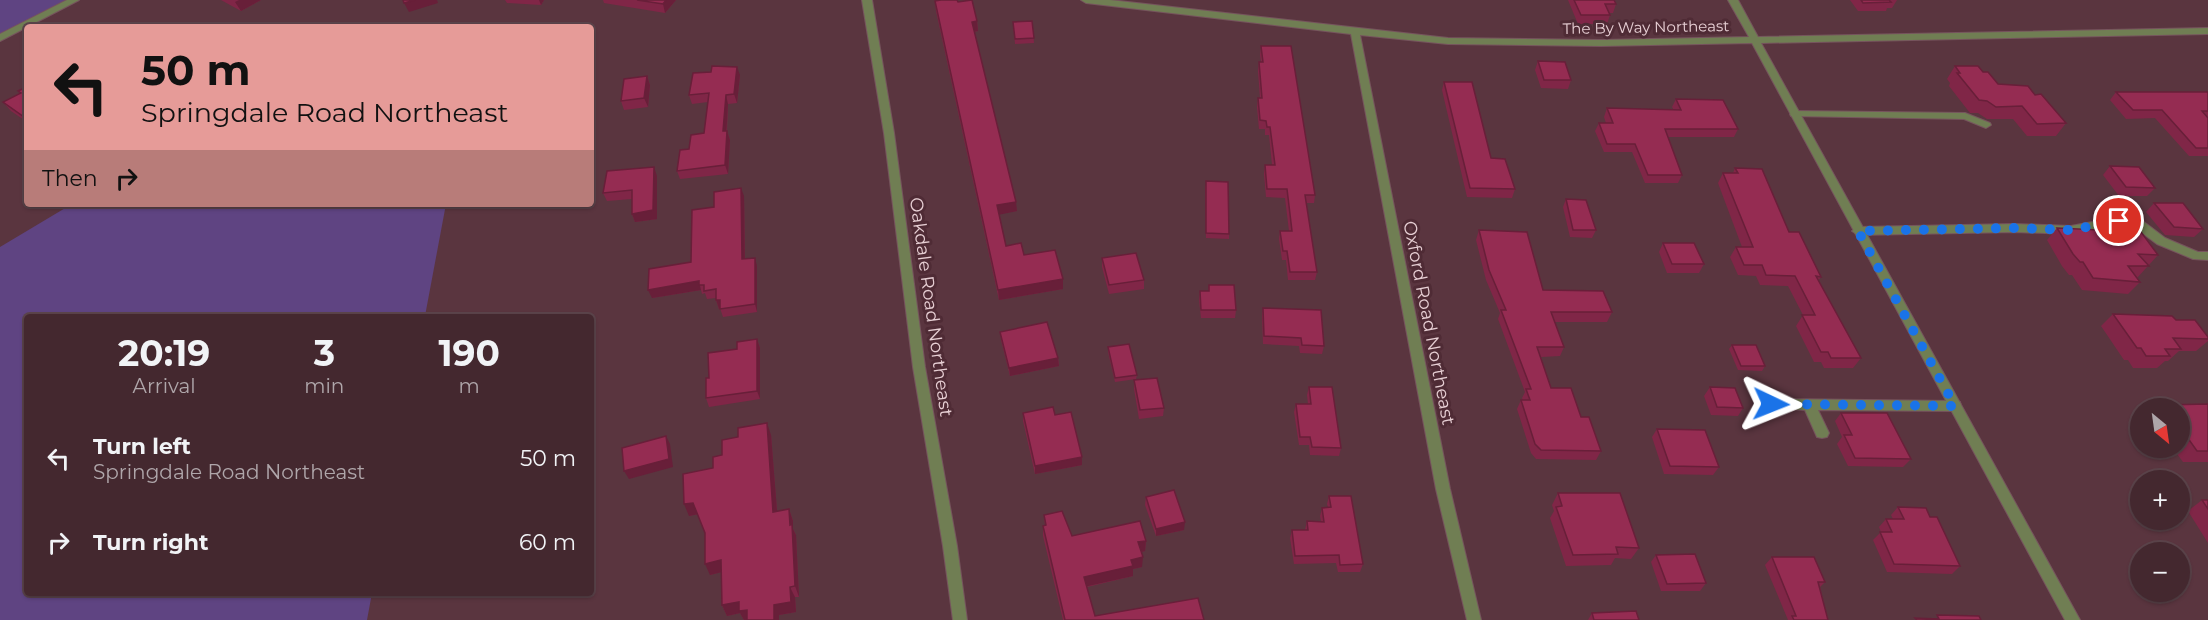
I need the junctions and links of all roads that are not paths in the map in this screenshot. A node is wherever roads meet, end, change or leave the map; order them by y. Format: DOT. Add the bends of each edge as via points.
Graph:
graph roads {
  1 [pos="74,0"];
  2 [pos="867,0"];
  3 [pos="1086,0"];
  4 [pos="1733,0"];
  5 [pos="27,24"];
  6 [pos="24,26"];
  7 [pos="2208,31"];
  8 [pos="1355,32"];
  9 [pos="0,38"];
  10 [pos="1755,40"];
  11 [pos="1795,114"];
  12 [pos="1986,125"];
  13 [pos="1858,231"];
  14 [pos="2208,256"];
  15 [pos="1771,404"];
  16 [pos="1809,405"];
  17 [pos="1955,406"];
  18 [pos="1822,432"];
  19 [pos="960,620"];
  20 [pos="1474,620"];
  21 [pos="2073,620"];
  1 -- 5 [label="street"];
  2 -- 19 [label="street, Oakdale Road Northeast" via="889,133 919,367"];
  3 -- 8 [label="street, The By Way Northeast"];
  4 -- 10 [label="street"];
  6 -- 9 [label="street"];
  7 -- 10 [label="street, The By Way Northeast"];
  8 -- 10 [label="street, The By Way Northeast" via="1448,41 1532,43"];
  8 -- 20 [label="street, Oxford Road Northeast" via="1441,478"];
  10 -- 11 [label="street"];
  11 -- 12 [label="street" via="1965,116"];
  11 -- 13 [label="street"];
  13 -- 14 [label="street" via="2071,230 2119,221 2136,222 2161,241 2197,256"];
  13 -- 17 [label="street"];
  15 -- 16 [label="street"];
  16 -- 17 [label="street"];
  16 -- 18 [label="street"];
  17 -- 21 [label="street"];
}
